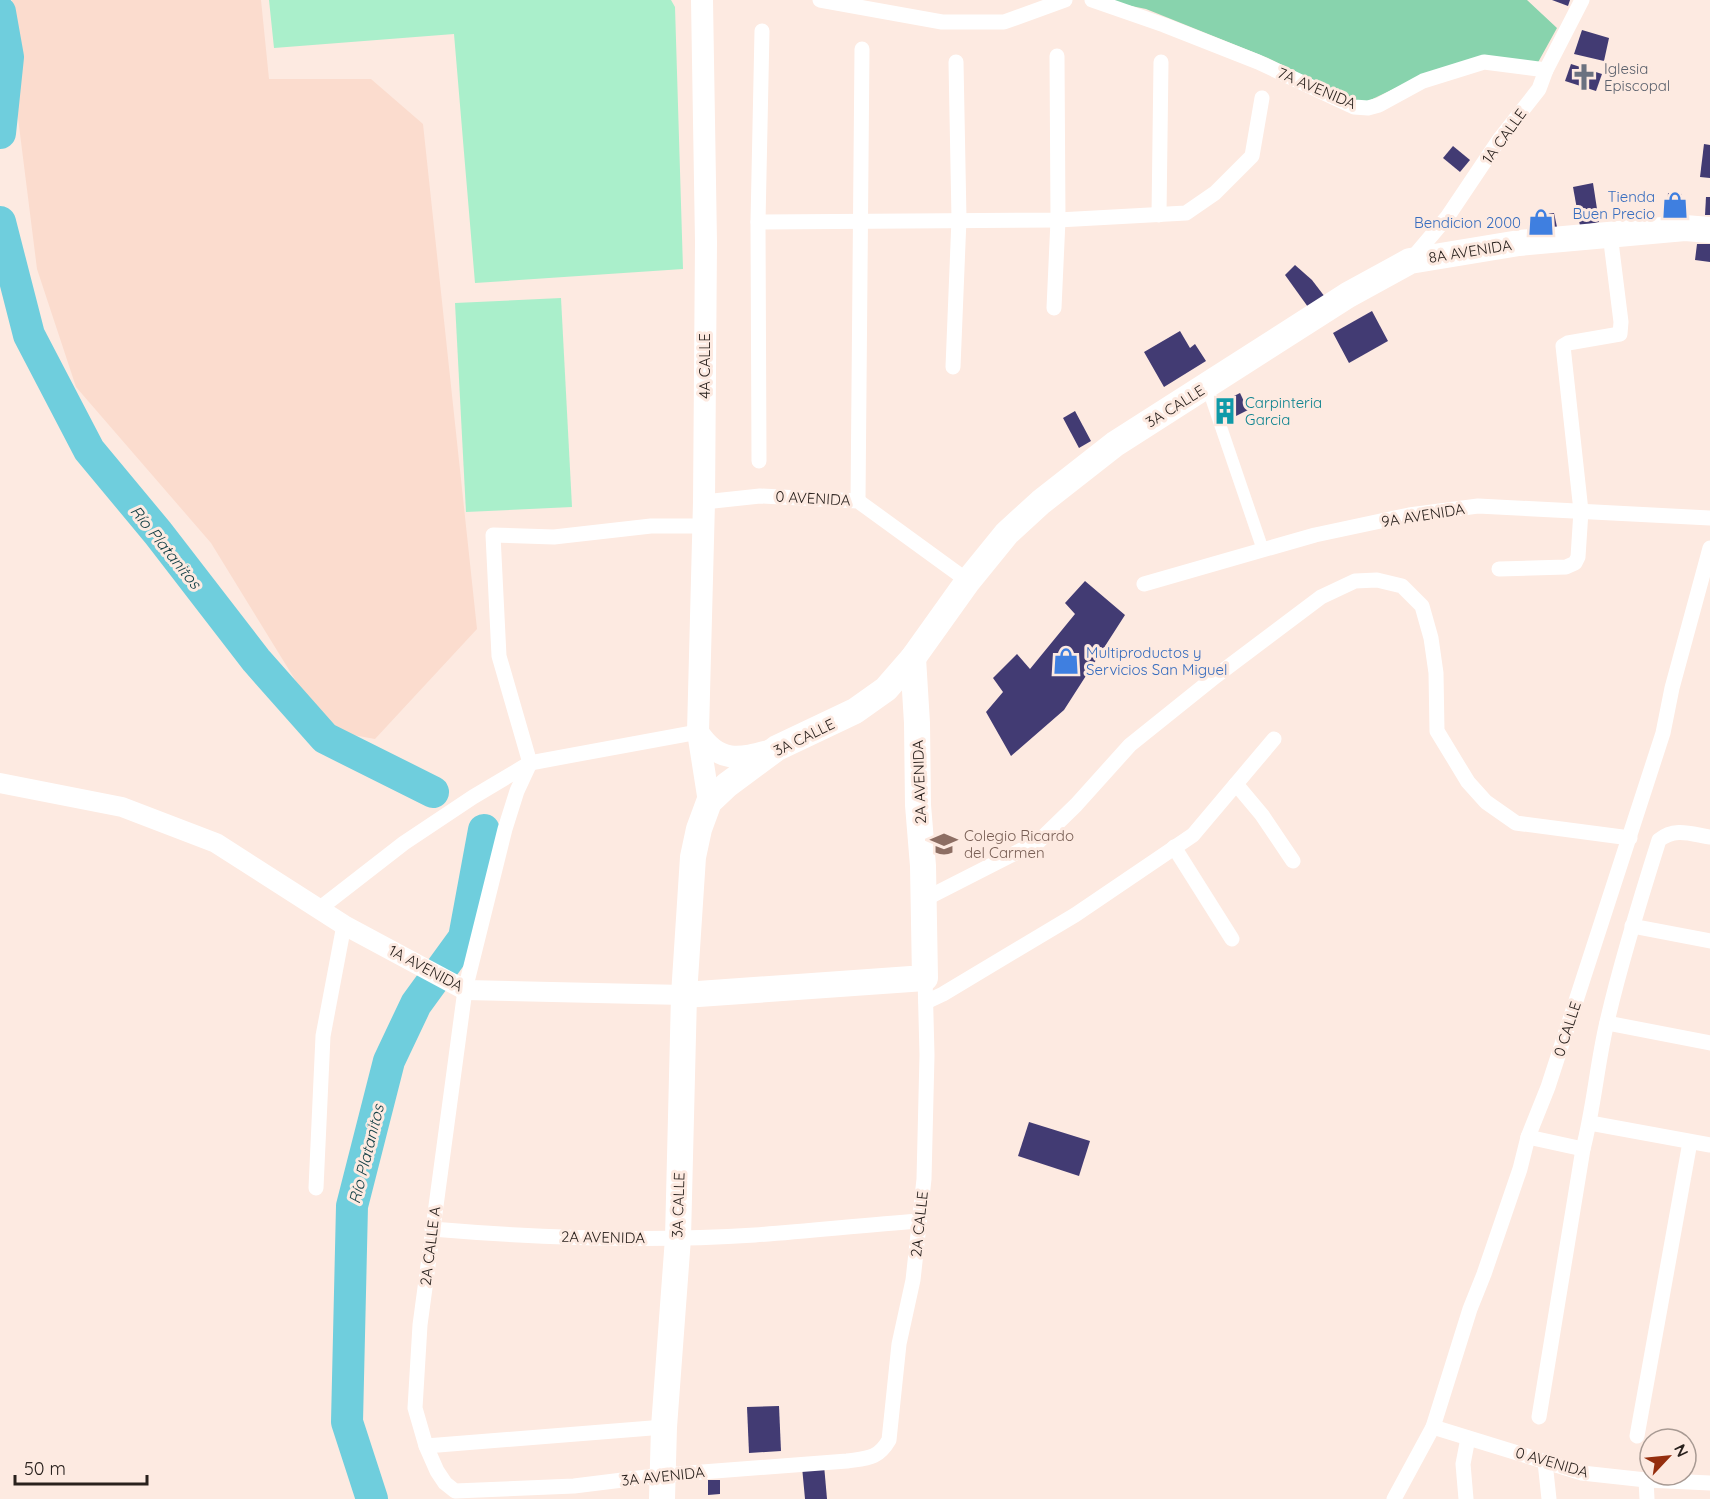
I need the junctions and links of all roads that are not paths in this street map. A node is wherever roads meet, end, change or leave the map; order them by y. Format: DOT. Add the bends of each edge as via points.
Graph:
graph roads {
  1 [pos="702,0"];
  2 [pos="820,0"];
  3 [pos="1065,0"];
  4 [pos="1092,0"];
  5 [pos="1582,0"];
  6 [pos="762,31"];
  7 [pos="862,49"];
  8 [pos="1057,56"];
  9 [pos="956,62"];
  10 [pos="1161,62"];
  11 [pos="1546,70"];
  12 [pos="1263,98"];
  13 [pos="1159,215"];
  14 [pos="959,219"];
  15 [pos="1058,220"];
  16 [pos="758,222"];
  17 [pos="862,222"];
  18 [pos="1710,230"];
  19 [pos="1610,234"];
  20 [pos="1410,261"];
  21 [pos="1054,308"];
  22 [pos="953,367"];
  23 [pos="1208,386"];
  24 [pos="759,461"];
  25 [pos="858,501"];
  26 [pos="704,502"];
  27 [pos="1581,511"];
  28 [pos="1710,518"];
  29 [pos="704,526"];
  30 [pos="1710,548"];
  31 [pos="1263,550"];
  32 [pos="1500,569"];
  33 [pos="968,581"];
  34 [pos="1144,584"];
  35 [pos="913,658"];
  36 [pos="698,732"];
  37 [pos="1274,739"];
  38 [pos="777,748"];
  39 [pos="530,763"];
  40 [pos="0,783"];
  41 [pos="1236,784"];
  42 [pos="709,802"];
  43 [pos="1710,837"];
  44 [pos="1630,838"];
  45 [pos="1174,847"];
  46 [pos="1293,861"];
  47 [pos="923,900"];
  48 [pos="319,909"];
  49 [pos="344,925"];
  50 [pos="1632,926"];
  51 [pos="1232,939"];
  52 [pos="1710,940"];
  53 [pos="462,989"];
  54 [pos="925,990"];
  55 [pos="684,995"];
  56 [pos="1607,1023"];
  57 [pos="1710,1043"];
  58 [pos="1590,1123"];
  59 [pos="1528,1137"];
  60 [pos="1690,1142"];
  61 [pos="1710,1145"];
  62 [pos="1583,1149"];
  63 [pos="316,1188"];
  64 [pos="919,1221"];
  65 [pos="432,1229"];
  66 [pos="678,1238"];
  67 [pos="1539,1417"];
  68 [pos="664,1427"];
  69 [pos="1433,1427"];
  70 [pos="1637,1436"];
  71 [pos="1468,1438"];
  72 [pos="426,1446"];
  73 [pos="870,1458"];
  74 [pos="1545,1462"];
  75 [pos="1638,1479"];
  76 [pos="662,1487"];
  77 [pos="455,1491"];
  78 [pos="1394,1499"];
  79 [pos="1466,1499"];
  80 [pos="1549,1499"];
  1 -- 26 [label="main road, 4A CALLE" via="706,242"];
  2 -- 3 [label="street" via="942,22 1004,22"];
  4 -- 11 [label="street, 7A AVENIDA" via="1257,62 1354,107 1379,105 1422,81 1484,62"];
  5 -- 11 [label="street, 1A CALLE"];
  6 -- 16 [label="street"];
  7 -- 17 [label="street"];
  8 -- 15 [label="street"];
  9 -- 14 [label="street"];
  10 -- 13 [label="street"];
  11 -- 20 [label="street, 1A CALLE" via="1539,89 1448,216"];
  12 -- 13 [label="street" via="1252,156 1215,193 1186,213"];
  13 -- 15 [label="street"];
  14 -- 15 [label="street"];
  14 -- 17 [label="street"];
  14 -- 22 [label="street"];
  15 -- 21 [label="street"];
  16 -- 17 [label="street"];
  16 -- 24 [label="street"];
  17 -- 25 [label="street"];
  18 -- 19 [label="main road, 8A AVENIDA"];
  19 -- 20 [label="main road, 8A AVENIDA" via="1519,243"];
  19 -- 27 [label="street" via="1620,334 1563,346"];
  20 -- 23 [label="main road, 3A CALLE" via="1348,295"];
  23 -- 31 [label="street"];
  23 -- 33 [label="main road, 3A CALLE" via="1115,444 1041,501 1007,532"];
  25 -- 26 [label="street, 0 AVENIDA" via="760,496"];
  25 -- 33 [label="street, 0 AVENIDA"];
  26 -- 29 [label="main road, 4A CALLE"];
  27 -- 28 [label="street, 9A AVENIDA"];
  27 -- 31 [label="street, 9A AVENIDA" via="1478,506 1421,513"];
  27 -- 32 [label="street" via="1578,557 1572,565"];
  29 -- 36 [label="main road, 4A CALLE"];
  29 -- 39 [label="street" via="651,526 554,537 493,536 498,656"];
  30 -- 44 [label="street, 0 CALLE" via="1663,734"];
  31 -- 34 [label="street, 9A AVENIDA"];
  33 -- 35 [label="main road, 3A CALLE"];
  35 -- 38 [label="main road, 3A CALLE" via="872,700"];
  35 -- 47 [label="main road, 2A AVENIDA"];
  36 -- 38 [label="main road" via="715,752 737,758"];
  36 -- 39 [label="street"];
  36 -- 42 [label="main road, 4A CALLE"];
  37 -- 41 [label="street"];
  38 -- 42 [label="main road, 3A CALLE"];
  39 -- 48 [label="street" via="404,843"];
  39 -- 53 [label="street, 2A CALLE A" via="517,791"];
  40 -- 48 [label="street, 1A AVENIDA" via="122,807 216,843"];
  41 -- 45 [label="street" via="1193,835"];
  41 -- 46 [label="street"];
  42 -- 55 [label="main road, 3A CALLE" via="693,857"];
  43 -- 50 [label="street" via="1676,831 1659,840"];
  44 -- 47 [label="street" via="1516,822 1486,802 1468,782 1437,731 1436,673 1422,606 1402,586 1377,580 1355,581 1321,597 1130,745 1039,841"];
  44 -- 59 [label="street, 0 CALLE"];
  45 -- 51 [label="street"];
  45 -- 54 [label="street" via="1075,915 943,994"];
  47 -- 54 [label="main road, 2A AVENIDA"];
  48 -- 49 [label="street, 1A AVENIDA"];
  49 -- 53 [label="street, 1A AVENIDA"];
  49 -- 63 [label="street" via="322,1036"];
  50 -- 52 [label="street"];
  50 -- 56 [label="street"];
  53 -- 55 [label="street, 1A AVENIDA"];
  53 -- 65 [label="street, 2A CALLE A"];
  54 -- 55 [label="main road, 1A AVENIDA"];
  54 -- 64 [label="street, 2A CALLE" via="924,1179"];
  55 -- 66 [label="main road, 3A CALLE"];
  56 -- 57 [label="street"];
  56 -- 58 [label="street"];
  58 -- 60 [label="street"];
  58 -- 62 [label="street"];
  59 -- 62 [label="street"];
  59 -- 69 [label="street, 0 CALLE"];
  60 -- 61 [label="street"];
  60 -- 70 [label="street"];
  62 -- 67 [label="street"];
  64 -- 66 [label="street, 2A AVENIDA"];
  64 -- 73 [label="street, 2A CALLE" via="913,1280 899,1344 889,1440 882,1451"];
  65 -- 66 [label="street, 2A AVENIDA"];
  65 -- 72 [label="street, 2A CALLE A" via="415,1408"];
  66 -- 68 [label="main road, 3A CALLE"];
  68 -- 72 [label="street"];
  68 -- 76 [label="main road, 3A CALLE"];
  69 -- 71 [label="street, 0 AVENIDA"];
  69 -- 78 [label="street, 0 CALLE"];
  71 -- 74 [label="street, 0 AVENIDA"];
  71 -- 79 [label="street" via="1463,1464"];
  72 -- 77 [label="street, 2A CALLE A" via="441,1477"];
  73 -- 76 [label="street, 3A AVENIDA"];
  74 -- 75 [label="street, 0 AVENIDA" via="1582,1473"];
  74 -- 80 [label="street"];
  76 -- 77 [label="street, 3A AVENIDA"];
}
